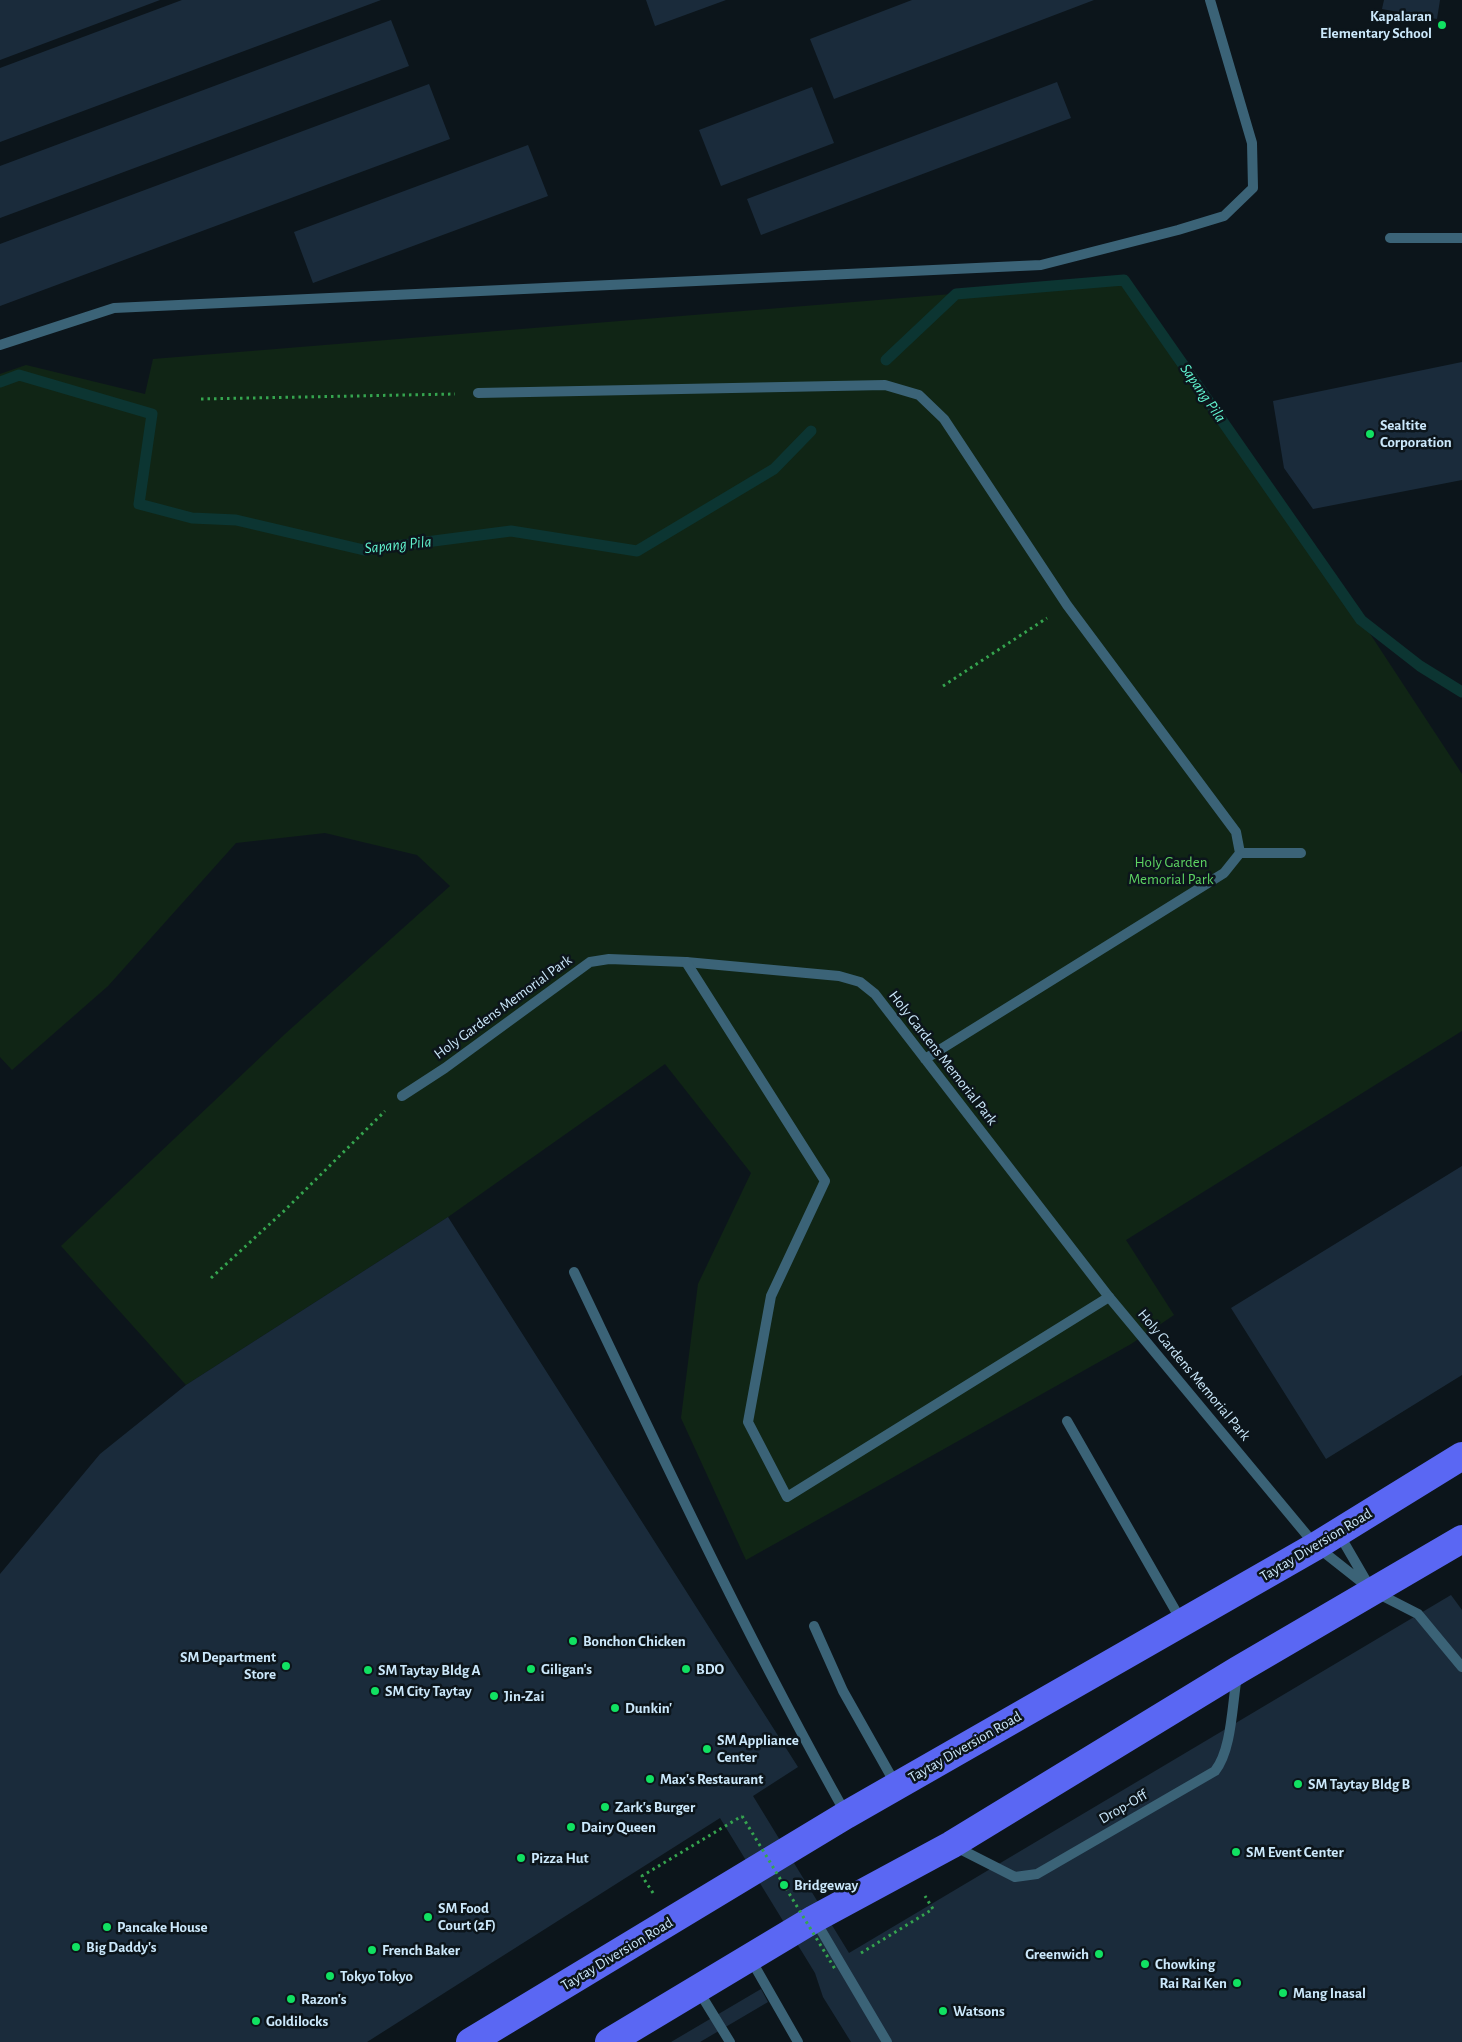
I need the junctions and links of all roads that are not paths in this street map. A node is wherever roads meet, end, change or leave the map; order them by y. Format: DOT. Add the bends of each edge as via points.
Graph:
graph roads {
  1 [pos="1210,0"];
  2 [pos="1390,238"];
  3 [pos="1462,238"];
  4 [pos="0,345"];
  5 [pos="478,393"];
  6 [pos="1240,853"];
  7 [pos="1301,853"];
  8 [pos="686,962"];
  9 [pos="925,1059"];
  10 [pos="402,1096"];
  11 [pos="574,1272"];
  12 [pos="1109,1297"];
  13 [pos="1067,1421"];
  14 [pos="1462,1456"];
  15 [pos="1327,1539"];
  16 [pos="1460,1545"];
  17 [pos="1373,1591"];
  18 [pos="1182,1622"];
  19 [pos="814,1626"];
  20 [pos="1462,1667"];
  21 [pos="1238,1670"];
  22 [pos="896,1786"];
  23 [pos="846,1815"];
  24 [pos="951,1845"];
  25 [pos="814,1919"];
  26 [pos="749,1958"];
  27 [pos="697,1989"];
  28 [pos="470,2042"];
  29 [pos="609,2042"];
  30 [pos="730,2042"];
  31 [pos="798,2042"];
  32 [pos="887,2042"];
  1 -- 4 [label="street" via="1252,143 1253,188 1224,216 1178,230 1041,265 114,308"];
  2 -- 3 [label="street"];
  5 -- 6 [label="street" via="885,385 919,395 944,419 1067,605 1236,832"];
  6 -- 7 [label="street"];
  6 -- 9 [label="street" via="1224,873"];
  8 -- 9 [label="street, Holy Gardens Memorial Park" via="839,976 860,982 875,994"];
  8 -- 10 [label="street, Holy Gardens Memorial Park" via="609,959 590,962"];
  8 -- 12 [label="street" via="826,1181 771,1296 748,1422 788,1497"];
  9 -- 12 [label="street, Holy Gardens Memorial Park"];
  11 -- 23 [label="street" via="665,1463"];
  12 -- 15 [label="street, Holy Gardens Memorial Park"];
  13 -- 18 [label="street"];
  14 -- 15 [label="main road, Taytay Diversion Road"];
  15 -- 17 [label="street"];
  15 -- 17 [label="street"];
  15 -- 18 [label="main road, Taytay Diversion Road"];
  16 -- 17 [label="main road"];
  17 -- 20 [label="street" via="1418,1614"];
  17 -- 21 [label="main road"];
  18 -- 22 [label="main road, Taytay Diversion Road"];
  19 -- 22 [label="street" via="843,1691"];
  21 -- 24 [label="main road"];
  21 -- 24 [label="street, Drop-Off" via="1224,1756 1215,1771 1027,1877 1015,1877"];
  22 -- 23 [label="main road, Taytay Diversion Road"];
  23 -- 28 [label="main road, Taytay Diversion Road"];
  24 -- 25 [label="main road"];
  25 -- 26 [label="main road"];
  25 -- 32 [label="street"];
  26 -- 27 [label="main road"];
  26 -- 31 [label="street"];
  27 -- 29 [label="main road"];
  27 -- 30 [label="street"];
}
